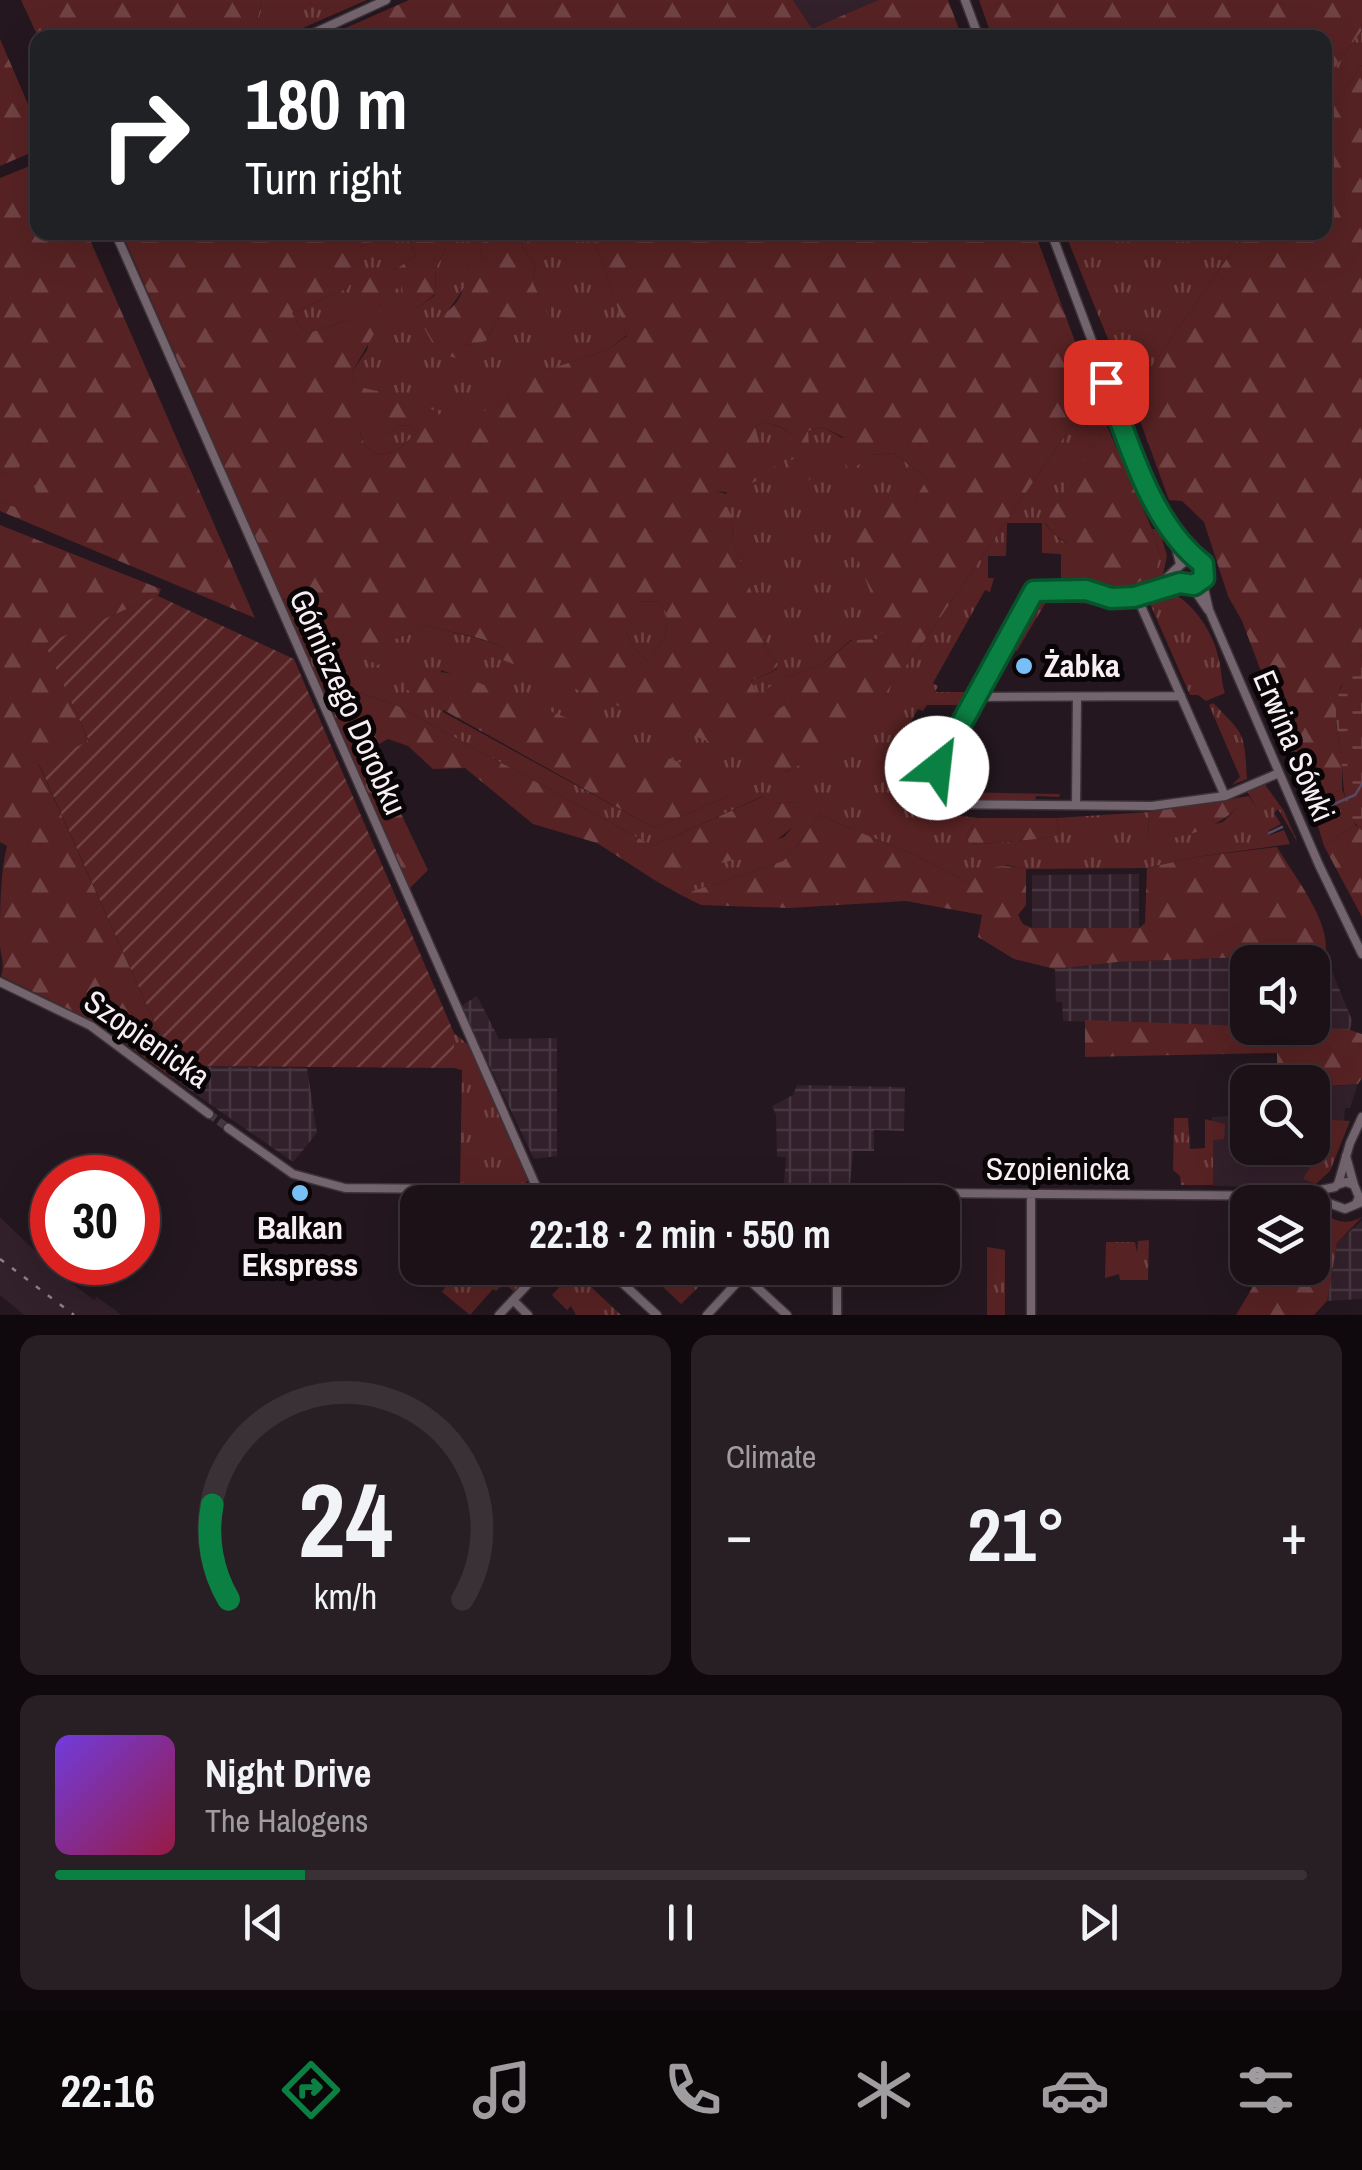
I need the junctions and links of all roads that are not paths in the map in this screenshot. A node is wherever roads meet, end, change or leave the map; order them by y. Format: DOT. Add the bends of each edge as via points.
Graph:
graph roads {
  1 [pos="386,0"];
  2 [pos="965,0"];
  3 [pos="321,30"];
  4 [pos="976,30"];
  5 [pos="118,240"];
  6 [pos="1054,240"];
  7 [pos="1172,533"];
  8 [pos="1194,558"];
  9 [pos="1180,567"];
  10 [pos="1204,578"];
  11 [pos="1188,584"];
  12 [pos="1154,589"];
  13 [pos="1137,597"];
  14 [pos="1208,610"];
  15 [pos="1182,696"];
  16 [pos="977,697"];
  17 [pos="1076,698"];
  18 [pos="1279,773"];
  19 [pos="1225,796"];
  20 [pos="1076,805"];
  21 [pos="1362,954"];
  22 [pos="0,982"];
  23 [pos="209,1114"];
  24 [pos="1362,1117"];
  25 [pos="228,1128"];
  26 [pos="1346,1156"];
  27 [pos="537,1185"];
  28 [pos="1336,1186"];
  29 [pos="1330,1188"];
  30 [pos="1358,1188"];
  31 [pos="400,1189"];
  32 [pos="960,1193"];
  33 [pos="1031,1194"];
  34 [pos="1230,1195"];
  35 [pos="1330,1202"];
  36 [pos="1334,1203"];
  37 [pos="1359,1203"];
  38 [pos="527,1285"];
  39 [pos="624,1285"];
  40 [pos="735,1285"];
  41 [pos="755,1285"];
  42 [pos="837,1285"];
  43 [pos="512,1300"];
  44 [pos="499,1315"];
  45 [pos="528,1315"];
  46 [pos="657,1315"];
  47 [pos="707,1315"];
  48 [pos="787,1315"];
  49 [pos="837,1315"];
  50 [pos="1031,1315"];
  1 -- 3 [label="street"];
  2 -- 4 [label="street"];
  5 -- 27 [label="street, Górniczego Dorobku"];
  6 -- 7 [label="street" via="1130,444"];
  7 -- 8 [label="street"];
  7 -- 9 [label="street"];
  8 -- 9 [label="street"];
  8 -- 10 [label="street" via="1203,564"];
  9 -- 11 [label="street"];
  9 -- 12 [label="street"];
  10 -- 11 [label="street"];
  10 -- 14 [label="street, Erwina Sówki"];
  11 -- 12 [label="street"];
  11 -- 14 [label="street, Erwina Sówki"];
  12 -- 13 [label="street"];
  13 -- 15 [label="street"];
  13 -- 16 [label="street" via="1034,591"];
  14 -- 18 [label="street, Erwina Sówki"];
  15 -- 17 [label="street"];
  15 -- 19 [label="street"];
  16 -- 17 [label="street"];
  16 -- 20 [label="street" via="920,799"];
  17 -- 20 [label="street"];
  18 -- 19 [label="street"];
  18 -- 21 [label="street, Erwina Sówki"];
  19 -- 20 [label="street" via="1152,806"];
  22 -- 23 [label="street, Szopienicka" via="91,1026"];
  24 -- 26 [label="street"];
  25 -- 31 [label="street, Szopienicka" via="280,1166 324,1184"];
  26 -- 28 [label="street"];
  26 -- 30 [label="street"];
  28 -- 29 [label="street, Szopienicka"];
  28 -- 30 [label="street"];
  28 -- 36 [label="street"];
  30 -- 37 [label="street"];
  32 -- 33 [label="street, Szopienicka"];
  33 -- 34 [label="street, Szopienicka"];
  33 -- 50 [label="street"];
  35 -- 36 [label="street, Szopienicka"];
  36 -- 37 [label="street" via="1345,1209"];
  38 -- 43 [label="street"];
  39 -- 46 [label="street"];
  40 -- 47 [label="street"];
  41 -- 48 [label="street"];
  42 -- 49 [label="street"];
  43 -- 44 [label="street"];
  43 -- 45 [label="street"];
}
